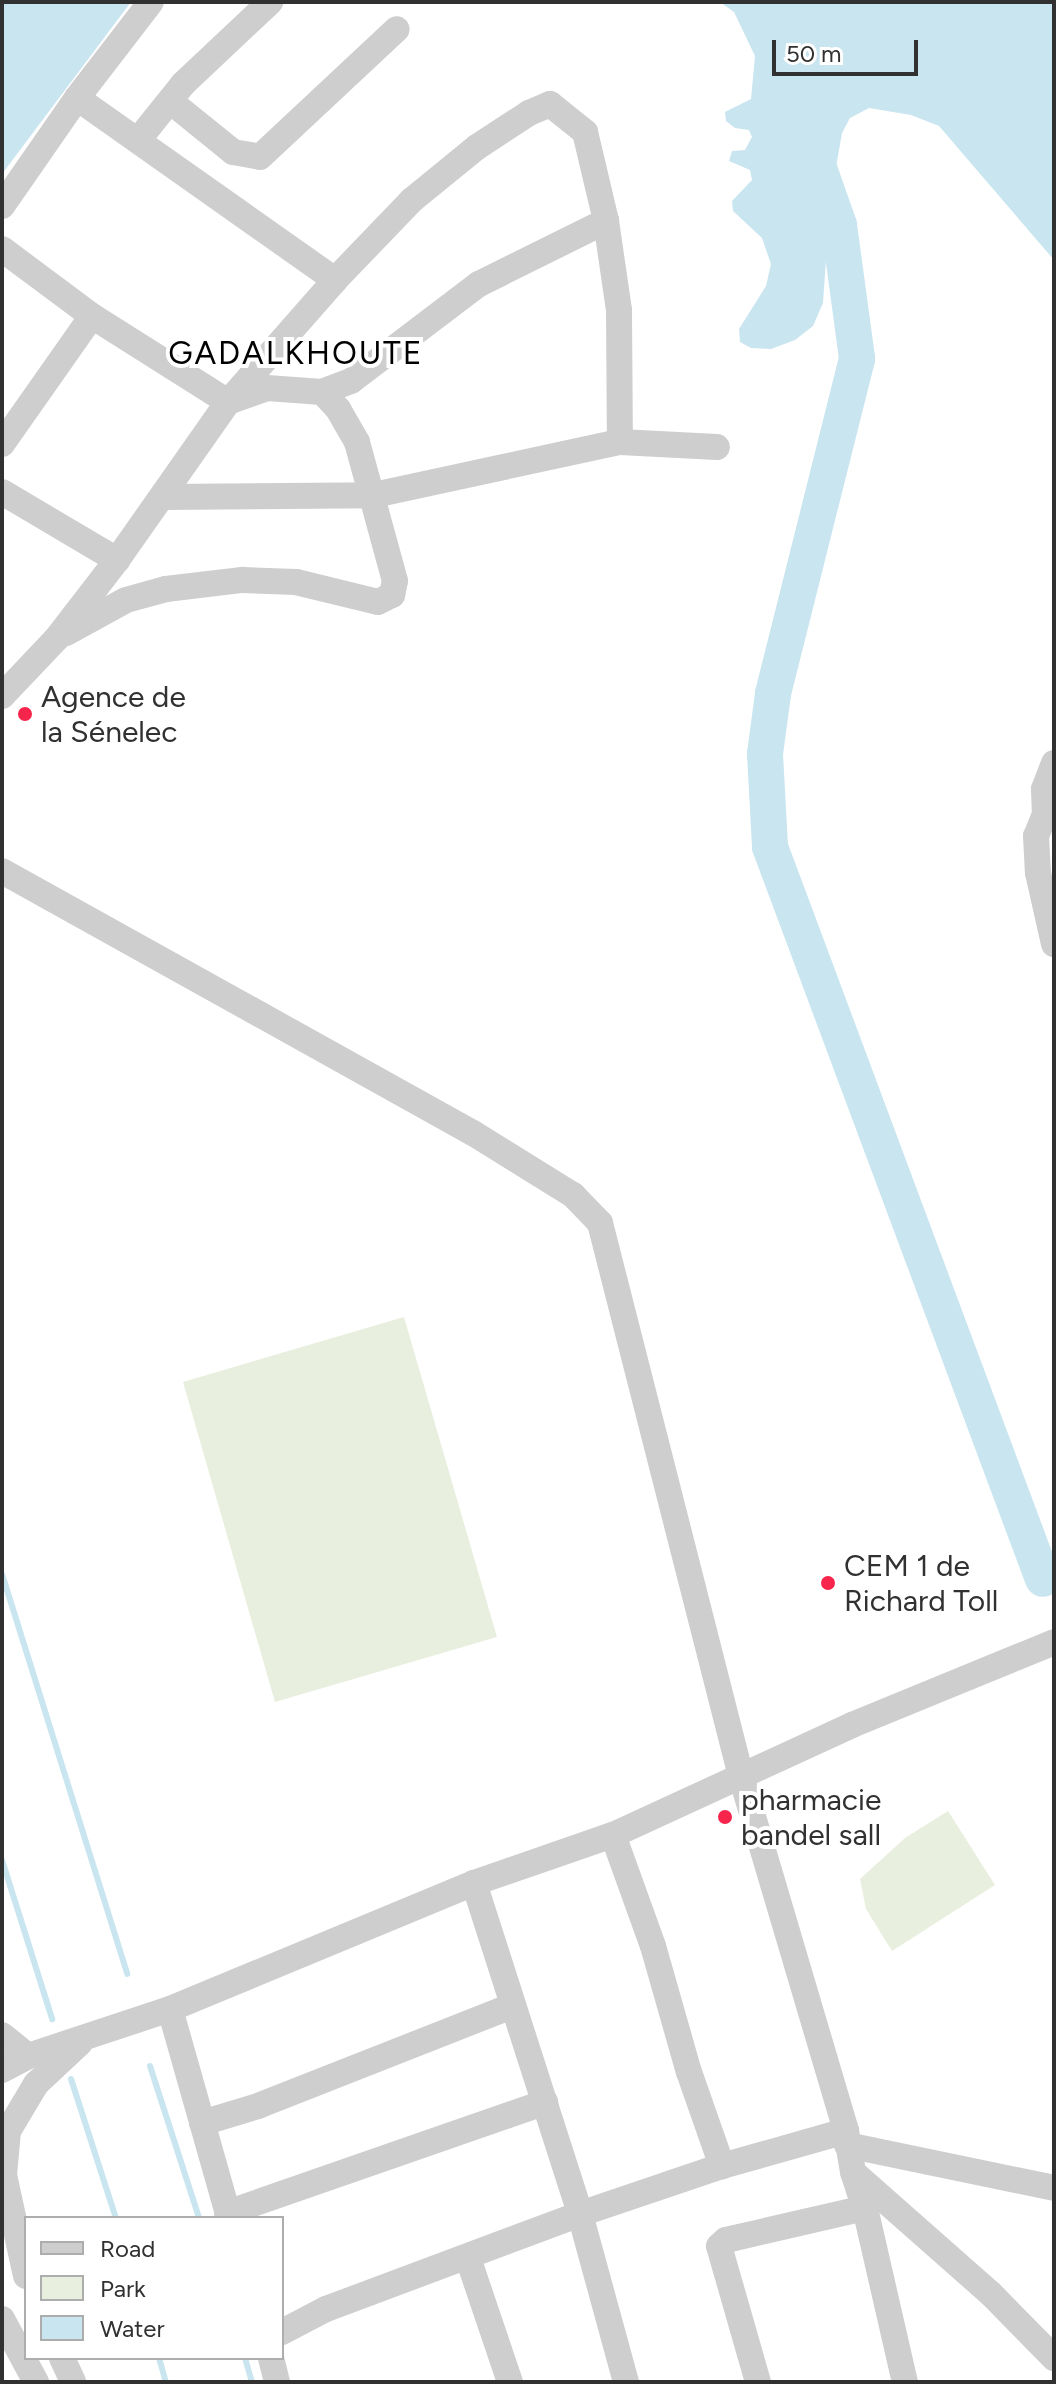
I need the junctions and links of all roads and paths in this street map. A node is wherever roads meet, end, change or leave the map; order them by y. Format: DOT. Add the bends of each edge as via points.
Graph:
graph roads {
  1 [pos="151,2"];
  2 [pos="270,2"];
  3 [pos="397,29"];
  4 [pos="77,98"];
  5 [pos="170,101"];
  6 [pos="139,139"];
  7 [pos="2,206"];
  8 [pos="606,221"];
  9 [pos="2,249"];
  10 [pos="335,280"];
  11 [pos="92,316"];
  12 [pos="322,392"];
  13 [pos="228,402"];
  14 [pos="620,442"];
  15 [pos="2,444"];
  16 [pos="717,447"];
  17 [pos="2,492"];
  18 [pos="374,495"];
  19 [pos="163,497"];
  20 [pos="117,560"];
  21 [pos="57,638"];
  22 [pos="2,696"];
  23 [pos="1054,763"];
  24 [pos="2,871"];
  25 [pos="1054,944"];
  26 [pos="1054,1642"];
  27 [pos="741,1776"];
  28 [pos="613,1835"];
  29 [pos="474,1883"];
  30 [pos="512,2006"];
  31 [pos="170,2009"];
  32 [pos="2,2035"];
  33 [pos="82,2041"];
  34 [pos="28,2056"];
  35 [pos="2,2070"];
  36 [pos="545,2102"];
  37 [pos="202,2123"];
  38 [pos="847,2138"];
  39 [pos="722,2166"];
  40 [pos="853,2172"];
  41 [pos="1054,2188"];
  42 [pos="865,2208"];
  43 [pos="580,2214"];
  44 [pos="228,2216"];
  45 [pos="468,2258"];
  46 [pos="24,2267"];
  47 [pos="2,2319"];
  48 [pos="284,2331"];
  49 [pos="1054,2358"];
  50 [pos="24,2360"];
  51 [pos="24,2360"];
  52 [pos="63,2360"];
  53 [pos="272,2360"];
  54 [pos="36,2382"];
  55 [pos="73,2382"];
  56 [pos="277,2382"];
  57 [pos="510,2382"];
  58 [pos="626,2382"];
  59 [pos="758,2382"];
  60 [pos="905,2382"];
  1 -- 4 [label="street"];
  2 -- 5 [label="street"];
  3 -- 5 [label="street" via="260,157 233,152"];
  4 -- 6 [label="street"];
  4 -- 7 [label="street"];
  5 -- 6 [label="street"];
  6 -- 10 [label="street"];
  8 -- 10 [label="street" via="585,132 550,104 477,147 412,200"];
  8 -- 12 [label="street" via="479,284 351,381"];
  8 -- 14 [label="street" via="619,310"];
  9 -- 11 [label="street"];
  10 -- 13 [label="street"];
  11 -- 13 [label="street"];
  11 -- 15 [label="street"];
  12 -- 13 [label="street" via="282,386"];
  12 -- 18 [label="street" via="357,442"];
  13 -- 19 [label="street"];
  14 -- 16 [label="street"];
  14 -- 18 [label="street"];
  17 -- 20 [label="street"];
  18 -- 19 [label="street"];
  18 -- 21 [label="street" via="395,581 392,595 378,602 296,582 242,580 166,589 126,600"];
  19 -- 20 [label="street"];
  20 -- 21 [label="street"];
  21 -- 22 [label="street"];
  23 -- 25 [label="street" via="1036,836 1038,873"];
  24 -- 27 [label="street" via="473,1133 573,1195 600,1223"];
  26 -- 27 [label="street"];
  27 -- 28 [label="street"];
  27 -- 38 [label="street"];
  28 -- 29 [label="street"];
  28 -- 39 [label="street"];
  29 -- 30 [label="street"];
  29 -- 31 [label="street"];
  30 -- 36 [label="street"];
  30 -- 37 [label="street"];
  31 -- 33 [label="street"];
  31 -- 37 [label="street"];
  32 -- 34 [label="street"];
  33 -- 34 [label="street"];
  33 -- 46 [label="street" via="36,2084 8,2131 4,2175"];
  34 -- 35 [label="street"];
  36 -- 43 [label="street"];
  36 -- 44 [label="street"];
  37 -- 44 [label="street"];
  38 -- 39 [label="street"];
  38 -- 40 [label="street"];
  38 -- 41 [label="street"];
  39 -- 43 [label="street"];
  40 -- 42 [label="street"];
  40 -- 49 [label="street" via="991,2294"];
  42 -- 59 [label="street" via="726,2240 719,2246"];
  42 -- 60 [label="street"];
  43 -- 45 [label="street"];
  43 -- 58 [label="street"];
  45 -- 48 [label="street" via="326,2309"];
  45 -- 57 [label="street"];
  47 -- 50 [label="street"];
  51 -- 54 [label="street"];
  52 -- 55 [label="street"];
  53 -- 56 [label="street"];
}
